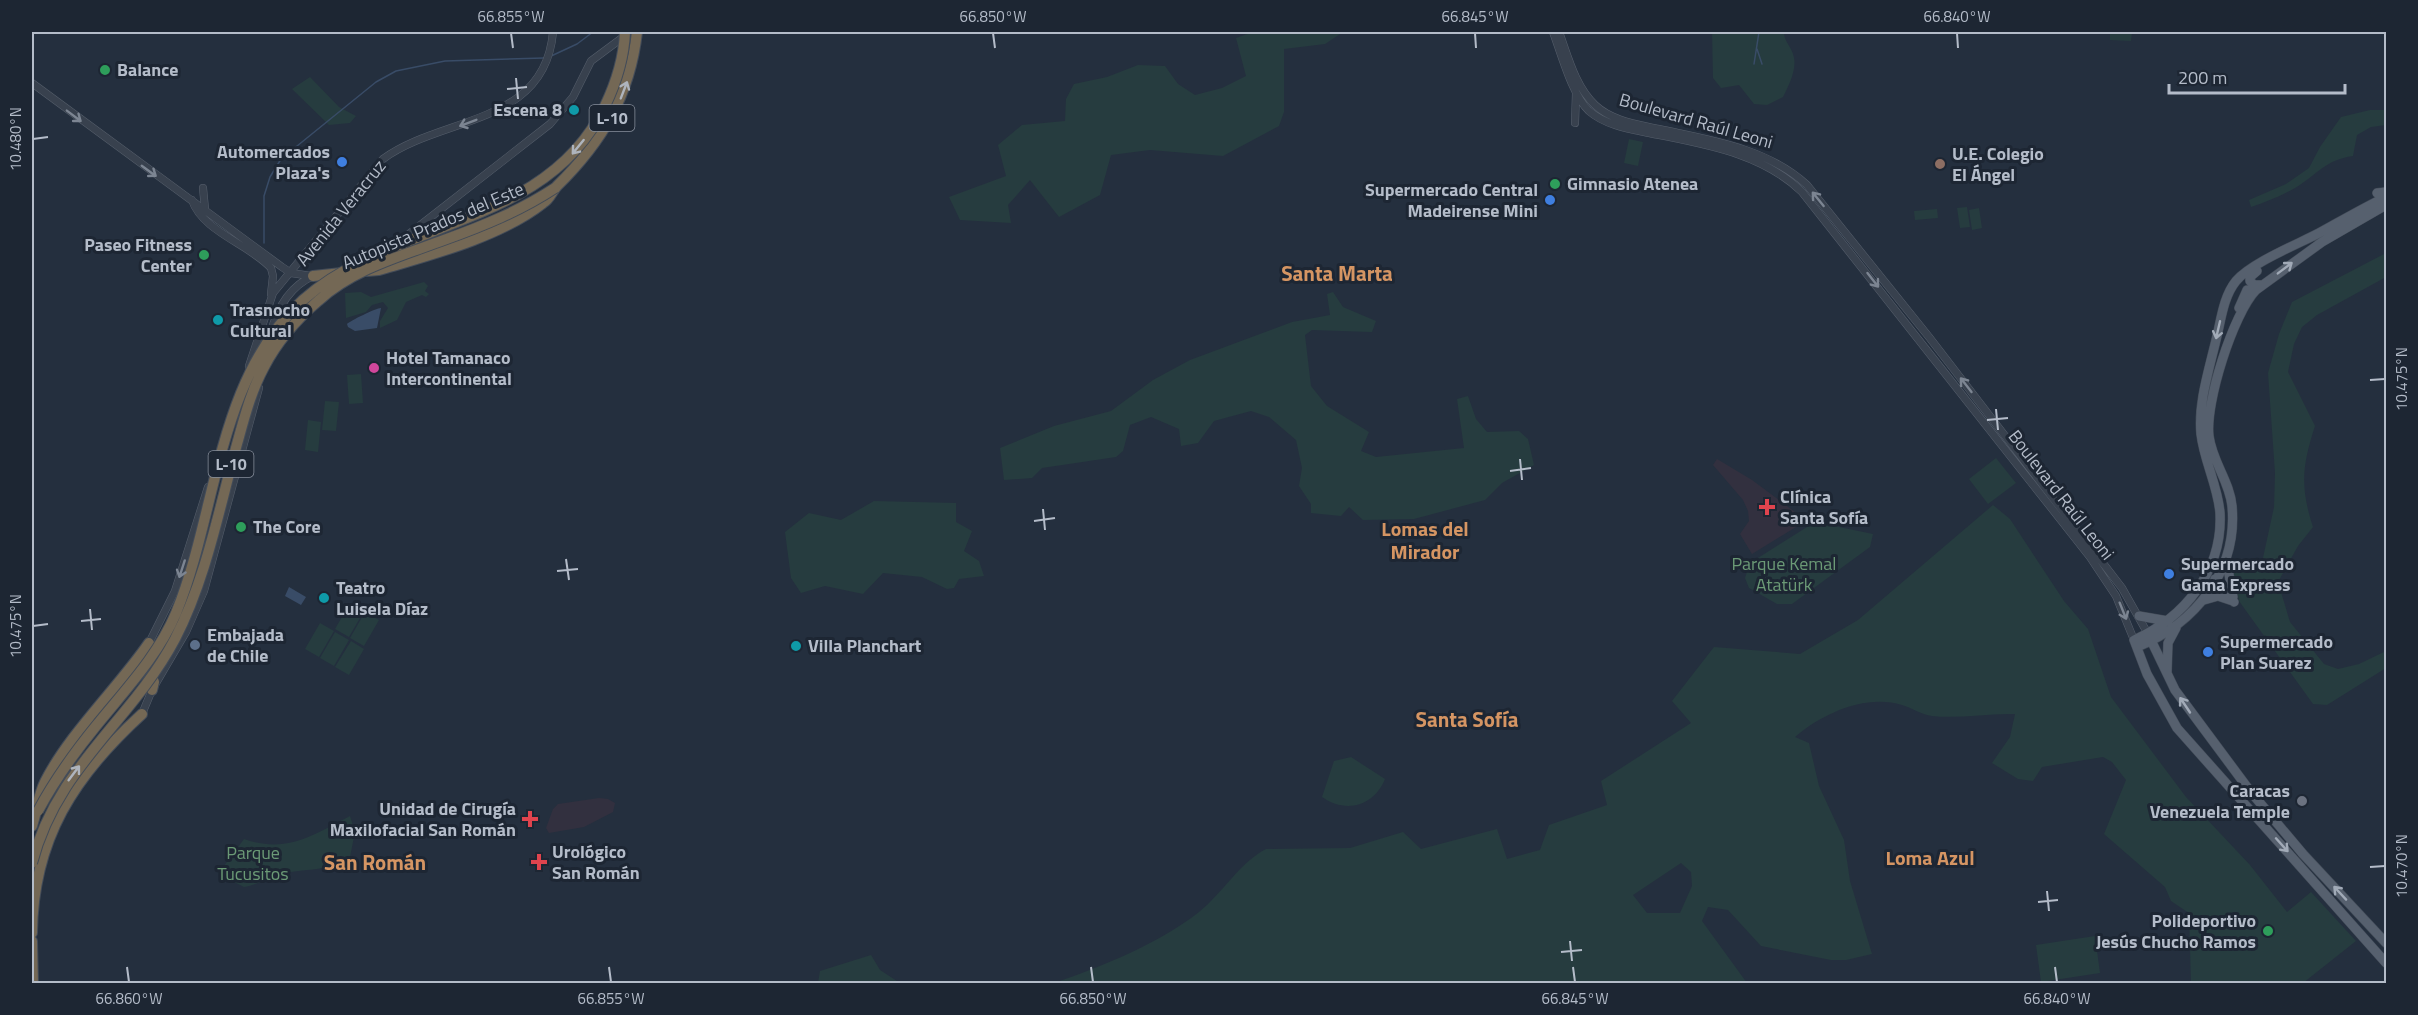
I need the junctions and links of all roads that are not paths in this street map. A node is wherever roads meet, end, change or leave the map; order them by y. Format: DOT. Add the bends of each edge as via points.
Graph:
graph roads {
  1 [pos="553,32"];
  2 [pos="627,32"];
  3 [pos="637,32"];
  4 [pos="1553,32"];
  5 [pos="1558,32"];
  6 [pos="32,83"];
  7 [pos="1576,90"];
  8 [pos="1575,123"];
  9 [pos="203,188"];
  10 [pos="555,188"];
  11 [pos="2384,194"];
  12 [pos="192,200"];
  13 [pos="2386,205"];
  14 [pos="205,208"];
  15 [pos="2275,256"];
  16 [pos="353,272"];
  17 [pos="291,273"];
  18 [pos="312,276"];
  19 [pos="2236,281"];
  20 [pos="2263,285"];
  21 [pos="2250,292"];
  22 [pos="2226,300"];
  23 [pos="269,301"];
  24 [pos="2241,302"];
  25 [pos="2237,325"];
  26 [pos="267,357"];
  27 [pos="243,382"];
  28 [pos="218,453"];
  29 [pos="240,459"];
  30 [pos="2220,513"];
  31 [pos="225,515"];
  32 [pos="2227,551"];
  33 [pos="2217,583"];
  34 [pos="2234,602"];
  35 [pos="2199,603"];
  36 [pos="2139,616"];
  37 [pos="2168,621"];
  38 [pos="2180,624"];
  39 [pos="2149,638"];
  40 [pos="149,643"];
  41 [pos="2135,644"];
  42 [pos="166,665"];
  43 [pos="129,671"];
  44 [pos="2168,677"];
  45 [pos="152,690"];
  46 [pos="142,714"];
  47 [pos="38,812"];
  48 [pos="32,826"];
  49 [pos="32,863"];
  50 [pos="32,933"];
  51 [pos="32,940"];
  52 [pos="2386,943"];
  53 [pos="2386,963"];
  54 [pos="33,984"];
  1 -- 17 [label="street, Avenida Veracruz / L-10, one-way" via="546,63 516,99 479,119 402,147 383,159"];
  2 -- 18 [label="street, L-10" via="591,61 573,97 550,124 411,234 348,265"];
  2 -- 47 [label="highway, Autopista Prados del Este / L-10, one-way, bridge" via="609,97 565,162 511,199 352,267 303,300 267,342 235,412 176,613 152,658 71,757"];
  10 -- 3 [label="highway, Autopista Prados del Este / L-10, one-way" via="584,159 612,118 631,71"];
  4 -- 7 [label="street, Boulevard Raúl Leoni"];
  36 -- 5 [label="street, Boulevard Raúl Leoni, one-way" via="2122,588 1936,346 1807,185 1762,155 1626,122 1603,110 1581,87"];
  6 -- 12 [label="street, one-way"];
  7 -- 8 [label="street"];
  7 -- 41 [label="street, Boulevard Raúl Leoni, one-way" via="1589,111 1603,120 1752,158 1797,187 2090,557 2116,596"];
  9 -- 14 [label="street"];
  10 -- 16 [label="highway, L-10" via="544,203 508,224 419,259 379,270"];
  49 -- 10 [label="highway, Autopista Prados del Este / L-10, one-way, bridge" via="59,795 159,666 179,630 200,576 245,416 263,368 276,347 304,314 337,286 385,262 495,220"];
  11 -- 15 [label="main road"];
  12 -- 14 [label="street"];
  12 -- 23 [label="street" via="195,209 210,223 271,268"];
  20 -- 13 [label="main road, one-way" via="2322,242"];
  14 -- 17 [label="street"];
  15 -- 19 [label="main road"];
  15 -- 20 [label="main road" via="2250,277 2254,285"];
  16 -- 18 [label="highway, L-10"];
  16 -- 26 [label="highway, L-10" via="322,281 297,300"];
  17 -- 18 [label="street, L-10"];
  17 -- 23 [label="street, L-10"];
  18 -- 26 [label="street, L-10" via="297,285 280,306"];
  19 -- 21 [label="main road"];
  19 -- 22 [label="main road"];
  20 -- 21 [label="main road"];
  21 -- 24 [label="main road"];
  21 -- 25 [label="main road"];
  22 -- 24 [label="main road" via="2235,293"];
  22 -- 30 [label="main road, one-way" via="2201,427"];
  23 -- 27 [label="street, L-10"];
  24 -- 25 [label="main road"];
  25 -- 32 [label="main road" via="2217,377 2209,417 2213,454 2232,507"];
  26 -- 29 [label="street, L-10"];
  27 -- 28 [label="street, L-10"];
  27 -- 29 [label="street" via="226,452"];
  28 -- 31 [label="street" via="227,455 233,463"];
  28 -- 40 [label="street, L-10, one-way" via="175,591"];
  29 -- 31 [label="street"];
  30 -- 33 [label="main road" via="2225,528 2214,580"];
  30 -- 37 [label="main road" via="2215,551 2202,583"];
  31 -- 42 [label="street" via="204,591"];
  32 -- 33 [label="main road"];
  32 -- 34 [label="main road"];
  33 -- 34 [label="main road"];
  33 -- 35 [label="main road"];
  34 -- 35 [label="main road" via="2218,596"];
  35 -- 38 [label="main road"];
  36 -- 37 [label="main road"];
  36 -- 39 [label="street, Boulevard Raúl Leoni"];
  37 -- 39 [label="main road"];
  38 -- 39 [label="main road"];
  38 -- 44 [label="main road" via="2168,643"];
  39 -- 41 [label="main road"];
  39 -- 44 [label="main road, Boulevard Raúl Leoni"];
  40 -- 42 [label="street" via="145,658 149,665 160,669"];
  40 -- 43 [label="highway, L-10"];
  41 -- 53 [label="main road, Boulevard Raúl Leoni, one-way" via="2177,728"];
  42 -- 45 [label="street"];
  43 -- 45 [label="highway" via="142,667 149,670 154,681"];
  43 -- 47 [label="highway, L-10" via="54,765 38,797"];
  52 -- 44 [label="main road, Boulevard Raúl Leoni, one-way" via="2256,799"];
  45 -- 46 [label="street"];
  46 -- 50 [label="highway" via="115,739 52,826 34,886"];
  47 -- 48 [label="highway, Autopista Prados del Este / L-10"];
  51 -- 54 [label="highway"];
}
